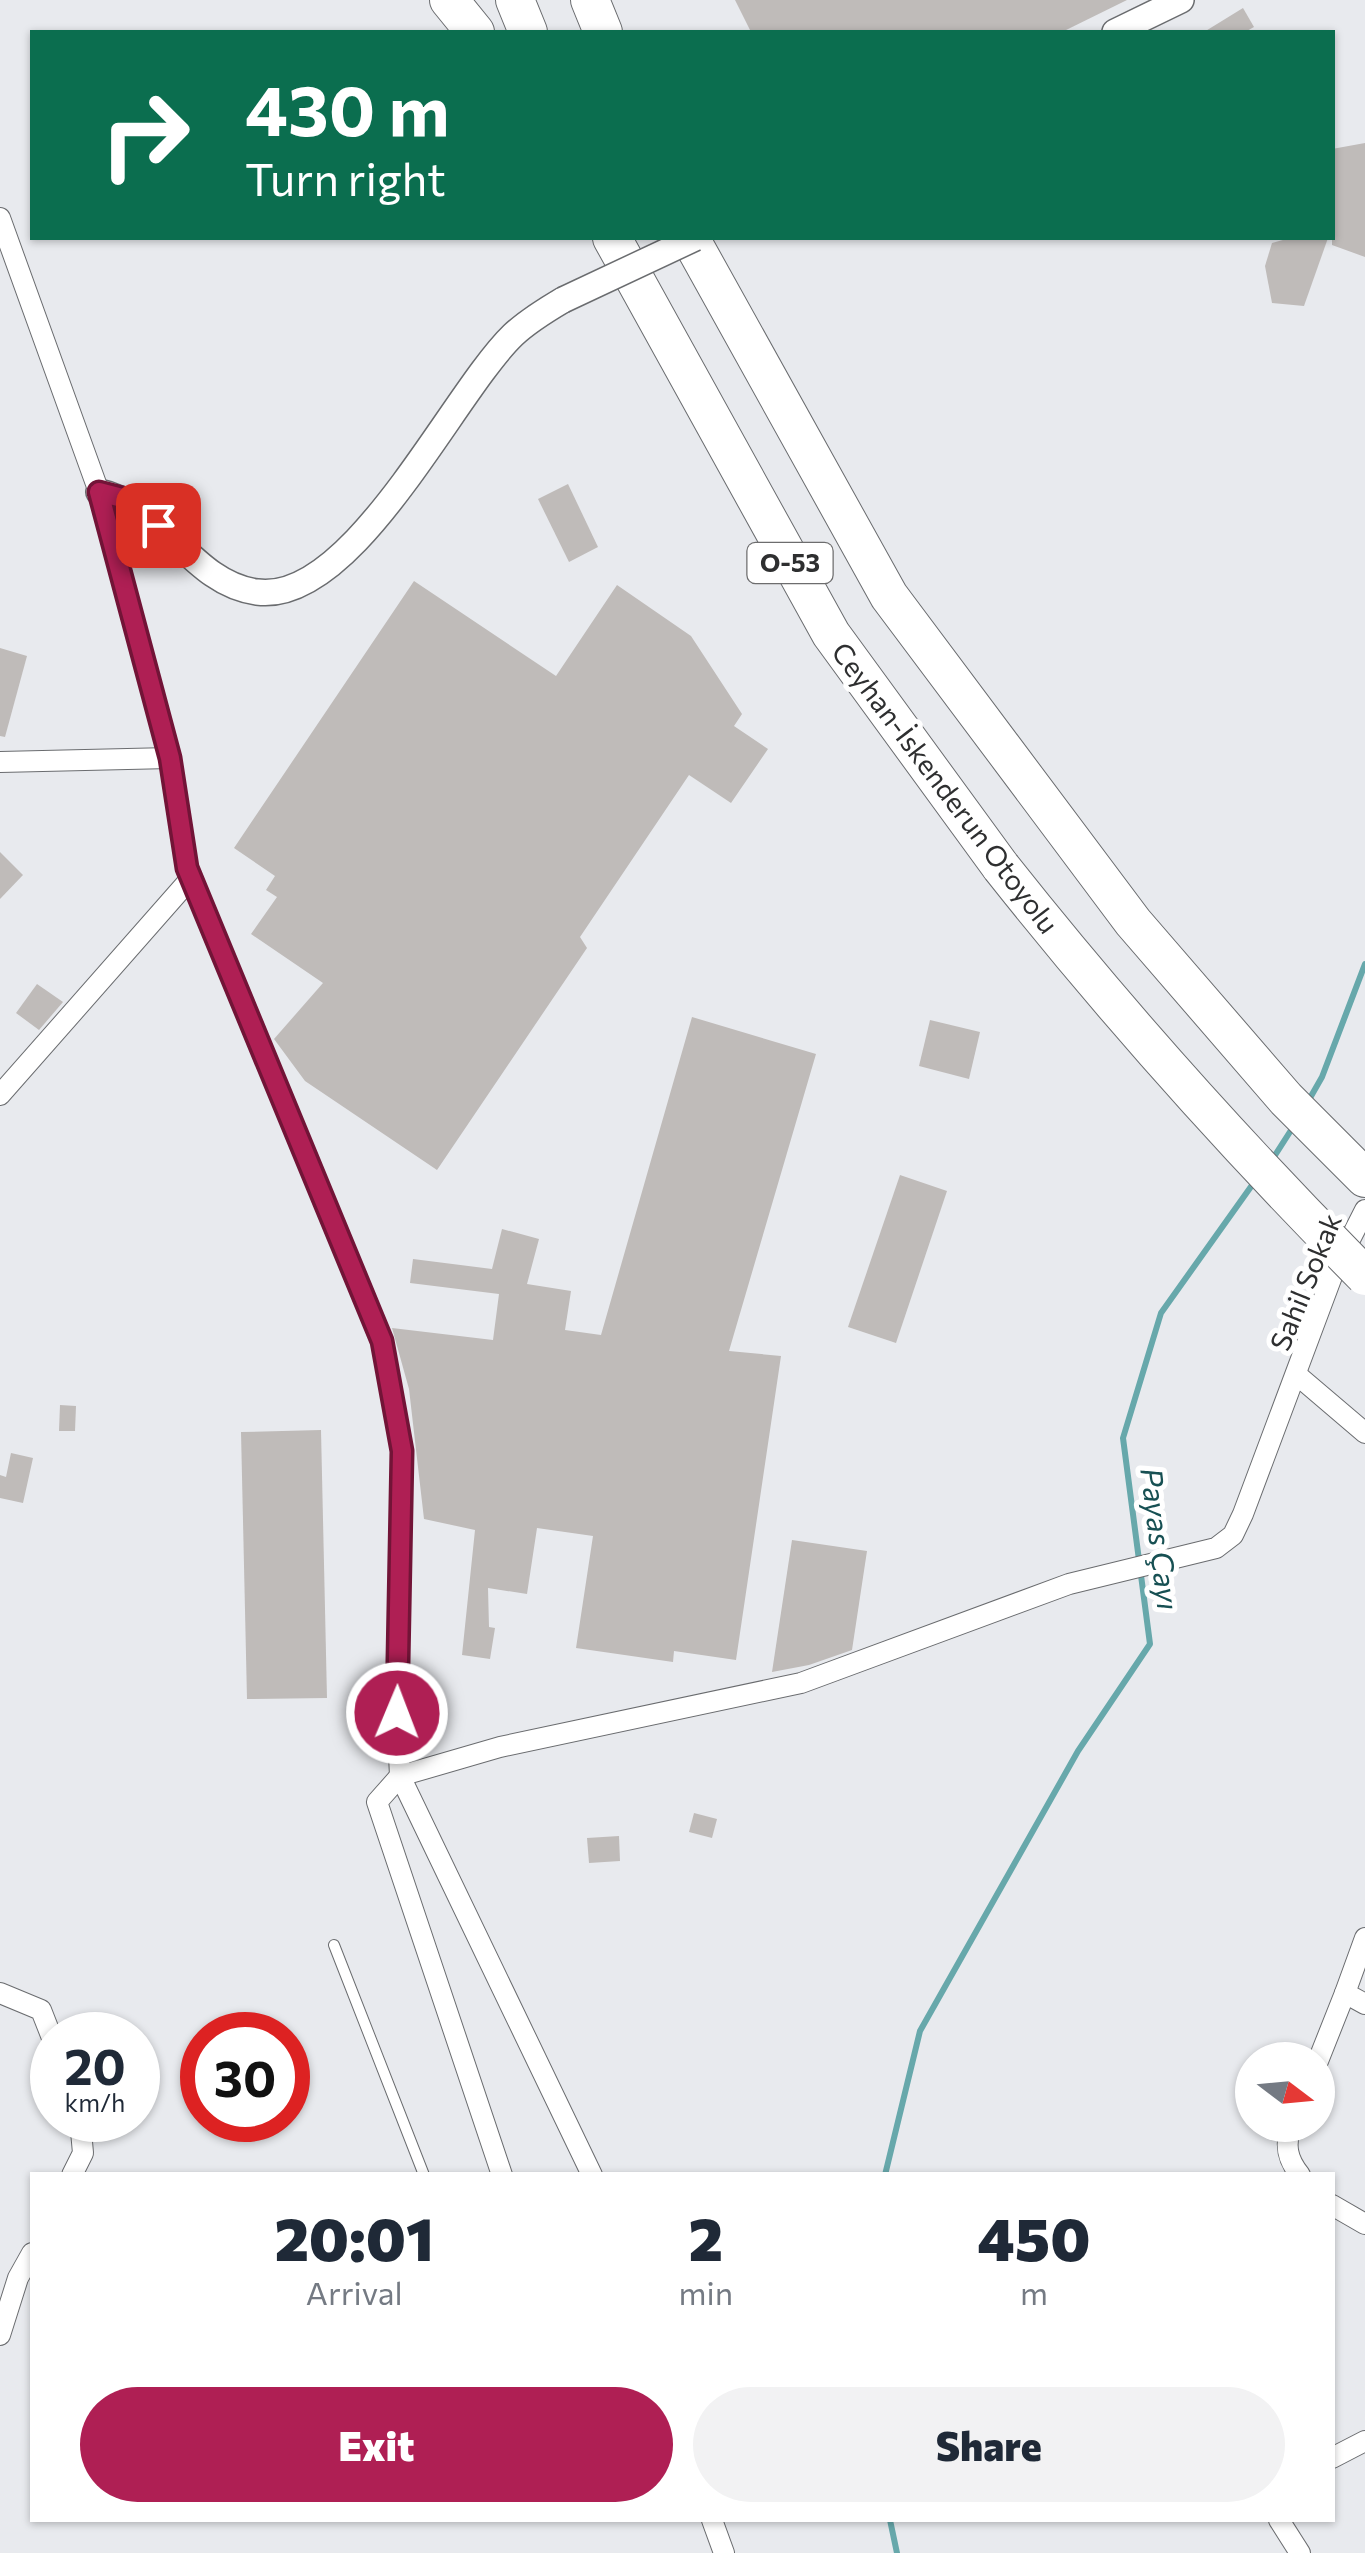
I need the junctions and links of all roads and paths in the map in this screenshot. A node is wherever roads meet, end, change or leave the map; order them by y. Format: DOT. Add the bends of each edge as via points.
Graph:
graph roads {
  1 [pos="449,0"];
  2 [pos="515,0"];
  3 [pos="590,0"];
  4 [pos="1181,0"];
  5 [pos="473,30"];
  6 [pos="527,30"];
  7 [pos="602,30"];
  8 [pos="1119,30"];
  9 [pos="0,218"];
  10 [pos="609,240"];
  11 [pos="688,240"];
  12 [pos="693,240"];
  13 [pos="99,492"];
  14 [pos="170,758"];
  15 [pos="0,762"];
  16 [pos="191,878"];
  17 [pos="0,1095"];
  18 [pos="1365,1178"];
  19 [pos="1365,1210"];
  20 [pos="1365,1276"];
  21 [pos="1298,1376"];
  22 [pos="1365,1433"];
  23 [pos="400,1776"];
  24 [pos="1365,1938"];
  25 [pos="334,1944"];
  26 [pos="0,1993"];
  27 [pos="1346,1993"];
  28 [pos="1365,2004"];
  29 [pos="41,2012"];
  30 [pos="1326,2042"];
  31 [pos="82,2142"];
  32 [pos="1289,2142"];
  33 [pos="74,2172"];
  34 [pos="423,2172"];
  35 [pos="501,2172"];
  36 [pos="591,2172"];
  37 [pos="1299,2172"];
  38 [pos="1335,2207"];
  39 [pos="1365,2224"];
  40 [pos="30,2257"];
  41 [pos="0,2335"];
  42 [pos="1365,2441"];
  43 [pos="1335,2456"];
  44 [pos="713,2522"];
  45 [pos="1279,2522"];
  46 [pos="724,2553"];
  47 [pos="1300,2553"];
  1 -- 5 [label="highway"];
  2 -- 6 [label="highway"];
  3 -- 7 [label="highway"];
  4 -- 8 [label="street"];
  9 -- 13 [label="street"];
  10 -- 20 [label="highway, Ceyhan-İskenderun Otoyolu / O-53, bridge" via="831,634 1001,867 1236,1146"];
  11 -- 13 [label="street, bridge" via="563,300 512,336 372,524 337,562 310,579 260,593 240,588 214,575 130,500"];
  12 -- 18 [label="highway, O-53" via="889,596 1132,922"];
  13 -- 14 [label="street"];
  14 -- 15 [label="street"];
  14 -- 16 [label="street"];
  16 -- 17 [label="street"];
  16 -- 23 [label="street" via="382,1341 402,1451"];
  19 -- 21 [label="street, Sahil Sokak" via="1334,1272"];
  21 -- 22 [label="street"];
  21 -- 23 [label="street, Sahil Sokak" via="1233,1535 1216,1548 1069,1584 801,1683 500,1747"];
  23 -- 35 [label="street" via="377,1802"];
  23 -- 36 [label="street"];
  24 -- 27 [label="street"];
  25 -- 34 [label="lane"];
  26 -- 29 [label="street"];
  27 -- 28 [label="street"];
  27 -- 30 [label="street"];
  31 -- 33 [label="street"];
  32 -- 37 [label="street"];
  38 -- 39 [label="street"];
  40 -- 41 [label="street"];
  42 -- 43 [label="street"];
  44 -- 46 [label="street"];
  45 -- 47 [label="street"];
}
